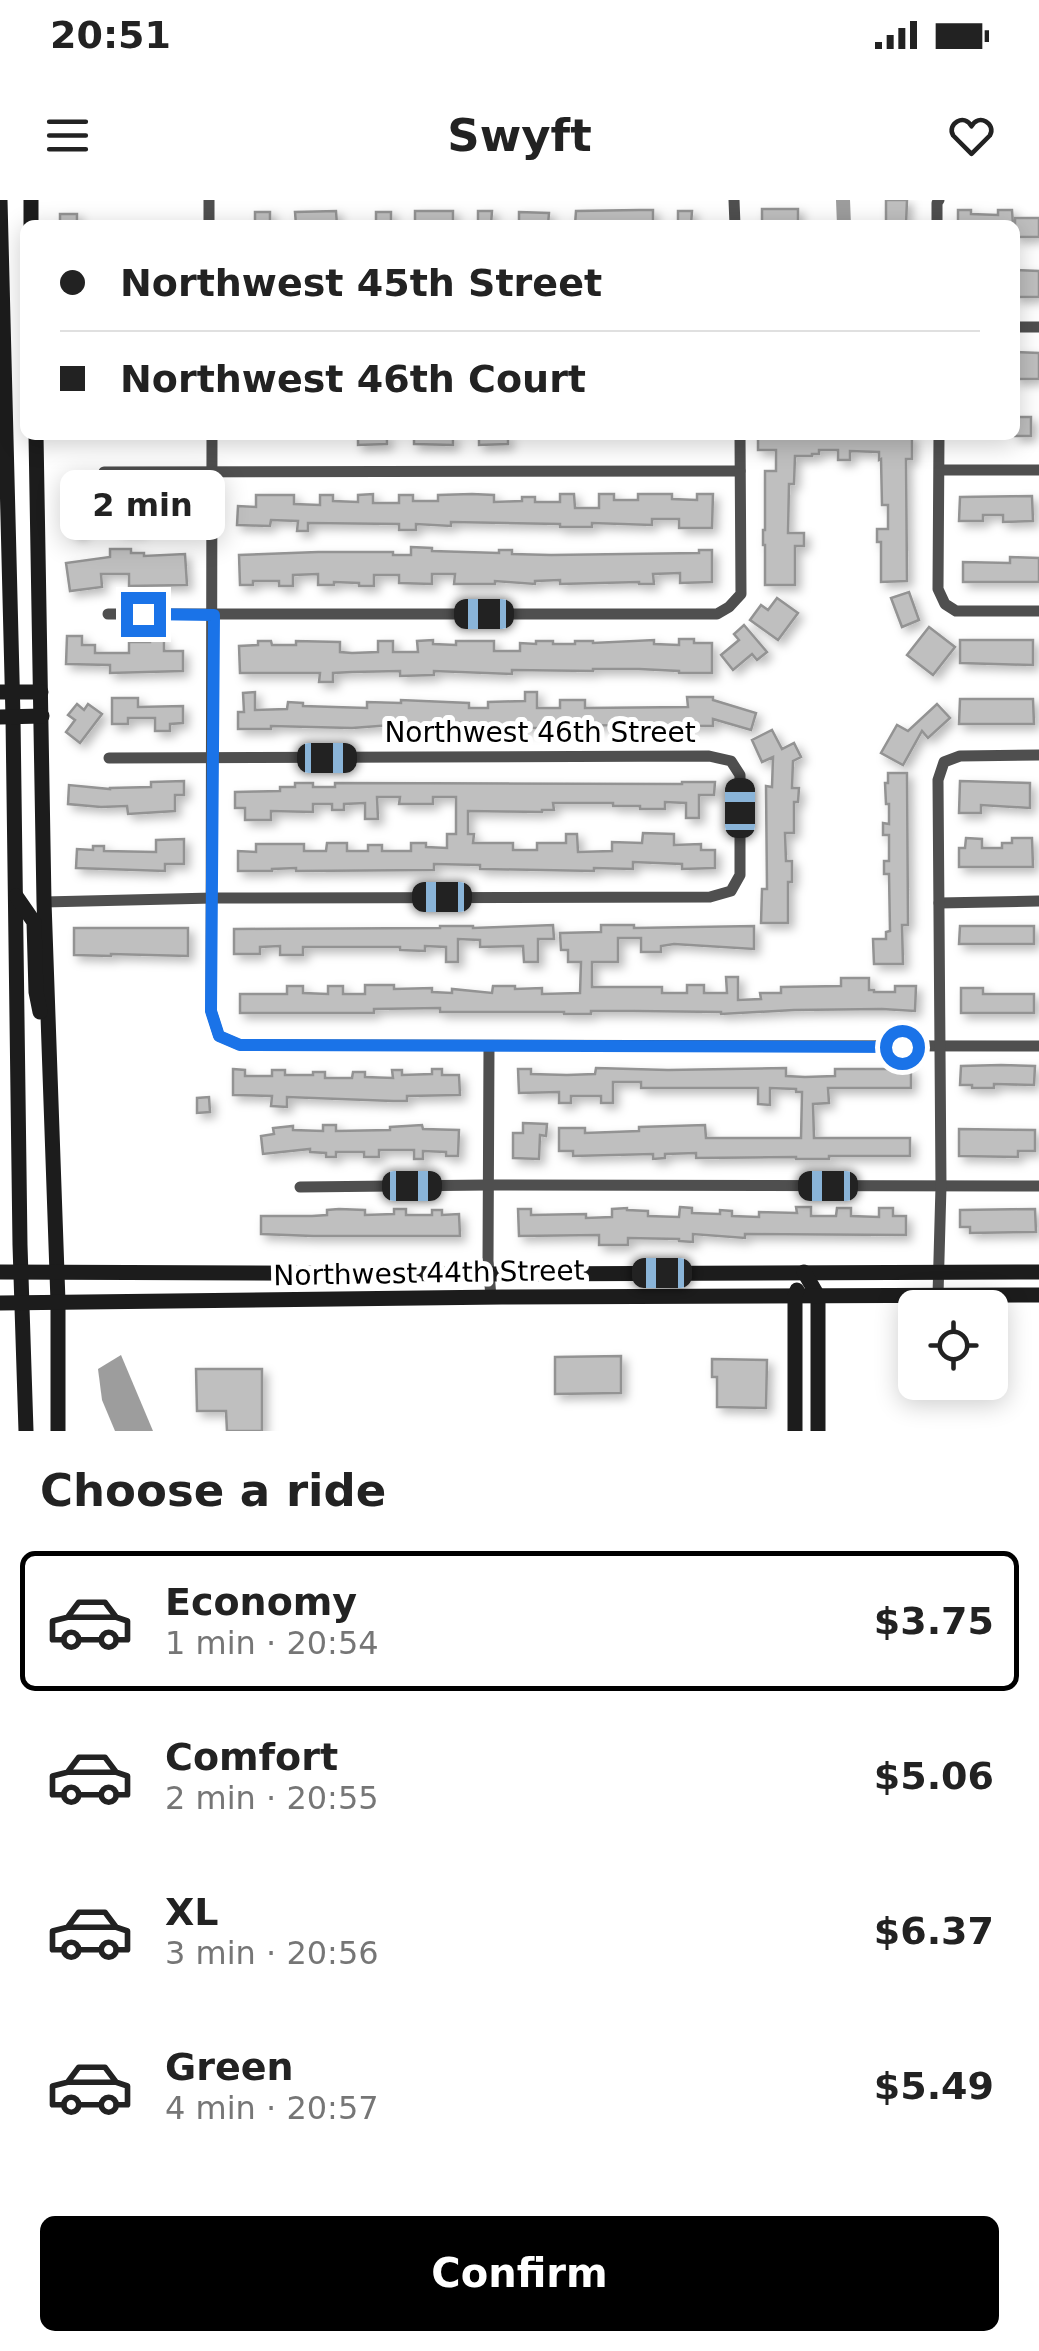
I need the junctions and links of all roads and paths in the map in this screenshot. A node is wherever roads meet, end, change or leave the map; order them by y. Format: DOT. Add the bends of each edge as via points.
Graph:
graph roads {
  1 [pos="0,200"];
  2 [pos="36,440"];
  3 [pos="212,440"];
  4 [pos="740,440"];
  5 [pos="939,440"];
  6 [pos="940,470"];
  7 [pos="1039,470"];
  8 [pos="740,471"];
  9 [pos="104,472"];
  10 [pos="212,472"];
  11 [pos="1039,611"];
  12 [pos="108,614"];
  13 [pos="214,615"];
  14 [pos="6,692"];
  15 [pos="41,692"];
  16 [pos="42,716"];
  17 [pos="7,717"];
  18 [pos="1039,756"];
  19 [pos="108,758"];
  20 [pos="212,759"];
  21 [pos="15,894"];
  22 [pos="213,898"];
  23 [pos="1039,901"];
  24 [pos="44,902"];
  25 [pos="939,903"];
  26 [pos="488,1046"];
  27 [pos="1039,1046"];
  28 [pos="940,1047"];
  29 [pos="49,1050"];
  30 [pos="488,1185"];
  31 [pos="941,1186"];
  32 [pos="1039,1186"];
  33 [pos="300,1187"];
  34 [pos="0,1272"];
  35 [pos="21,1272"];
  36 [pos="804,1272"];
  37 [pos="939,1272"];
  38 [pos="1039,1272"];
  39 [pos="56,1273"];
  40 [pos="489,1274"];
  41 [pos="938,1290"];
  42 [pos="898,1295"];
  43 [pos="1008,1295"];
  44 [pos="1039,1295"];
  45 [pos="795,1296"];
  46 [pos="818,1296"];
  47 [pos="491,1297"];
  48 [pos="58,1302"];
  49 [pos="0,1303"];
  50 [pos="22,1303"];
  51 [pos="26,1431"];
  52 [pos="58,1431"];
  53 [pos="795,1431"];
  54 [pos="818,1431"];
  1 -- 14 [label="street"];
  2 -- 15 [label="street"];
  3 -- 10 [label="street"];
  4 -- 8 [label="street"];
  5 -- 6 [label="street"];
  6 -- 7 [label="street"];
  6 -- 11 [label="street" via="938,589 944,604 956,611"];
  8 -- 10 [label="street"];
  8 -- 13 [label="street" via="741,594 717,614"];
  9 -- 10 [label="street"];
  10 -- 13 [label="street"];
  12 -- 13 [label="street"];
  13 -- 20 [label="street"];
  14 -- 15 [label="street"];
  14 -- 17 [label="street"];
  15 -- 16 [label="street"];
  16 -- 17 [label="street"];
  16 -- 24 [label="street"];
  17 -- 21 [label="street"];
  18 -- 25 [label="street" via="944,762 938,780"];
  19 -- 20 [label="street, Northwest 46th Street"];
  20 -- 22 [label="street"];
  20 -- 22 [label="street, Northwest 46th Street" via="709,756 731,761 740,775 740,875 731,891 710,896"];
  21 -- 29 [label="street" via="34,922 36,992"];
  21 -- 35 [label="street"];
  22 -- 24 [label="street"];
  22 -- 26 [label="street" via="211,1011 219,1036 240,1045"];
  23 -- 25 [label="street"];
  24 -- 29 [label="street"];
  25 -- 28 [label="street"];
  26 -- 28 [label="street"];
  26 -- 30 [label="street"];
  27 -- 28 [label="street"];
  28 -- 31 [label="street"];
  29 -- 39 [label="street"];
  30 -- 31 [label="street"];
  30 -- 33 [label="street"];
  30 -- 40 [label="street"];
  31 -- 32 [label="street"];
  31 -- 37 [label="street"];
  34 -- 35 [label="street, Northwest 44th Street"];
  35 -- 39 [label="street, Northwest 44th Street"];
  35 -- 50 [label="street"];
  36 -- 37 [label="street, Northwest 44th Street"];
  36 -- 40 [label="street, Northwest 44th Street"];
  36 -- 45 [label="street"];
  36 -- 46 [label="street"];
  37 -- 38 [label="street, Northwest 44th Street"];
  37 -- 41 [label="street"];
  39 -- 40 [label="street, Northwest 44th Street"];
  39 -- 48 [label="street"];
  40 -- 47 [label="street"];
  42 -- 46 [label="street, Northwest 44th Street"];
  43 -- 44 [label="street, Northwest 44th Street"];
  45 -- 46 [label="street, Northwest 44th Street"];
  45 -- 47 [label="street, Northwest 44th Street"];
  45 -- 53 [label="street"];
  46 -- 54 [label="street"];
  47 -- 48 [label="street, Northwest 44th Street"];
  48 -- 50 [label="street, Northwest 44th Street"];
  48 -- 52 [label="street"];
  49 -- 50 [label="street, Northwest 44th Street"];
  50 -- 51 [label="street"];
}
